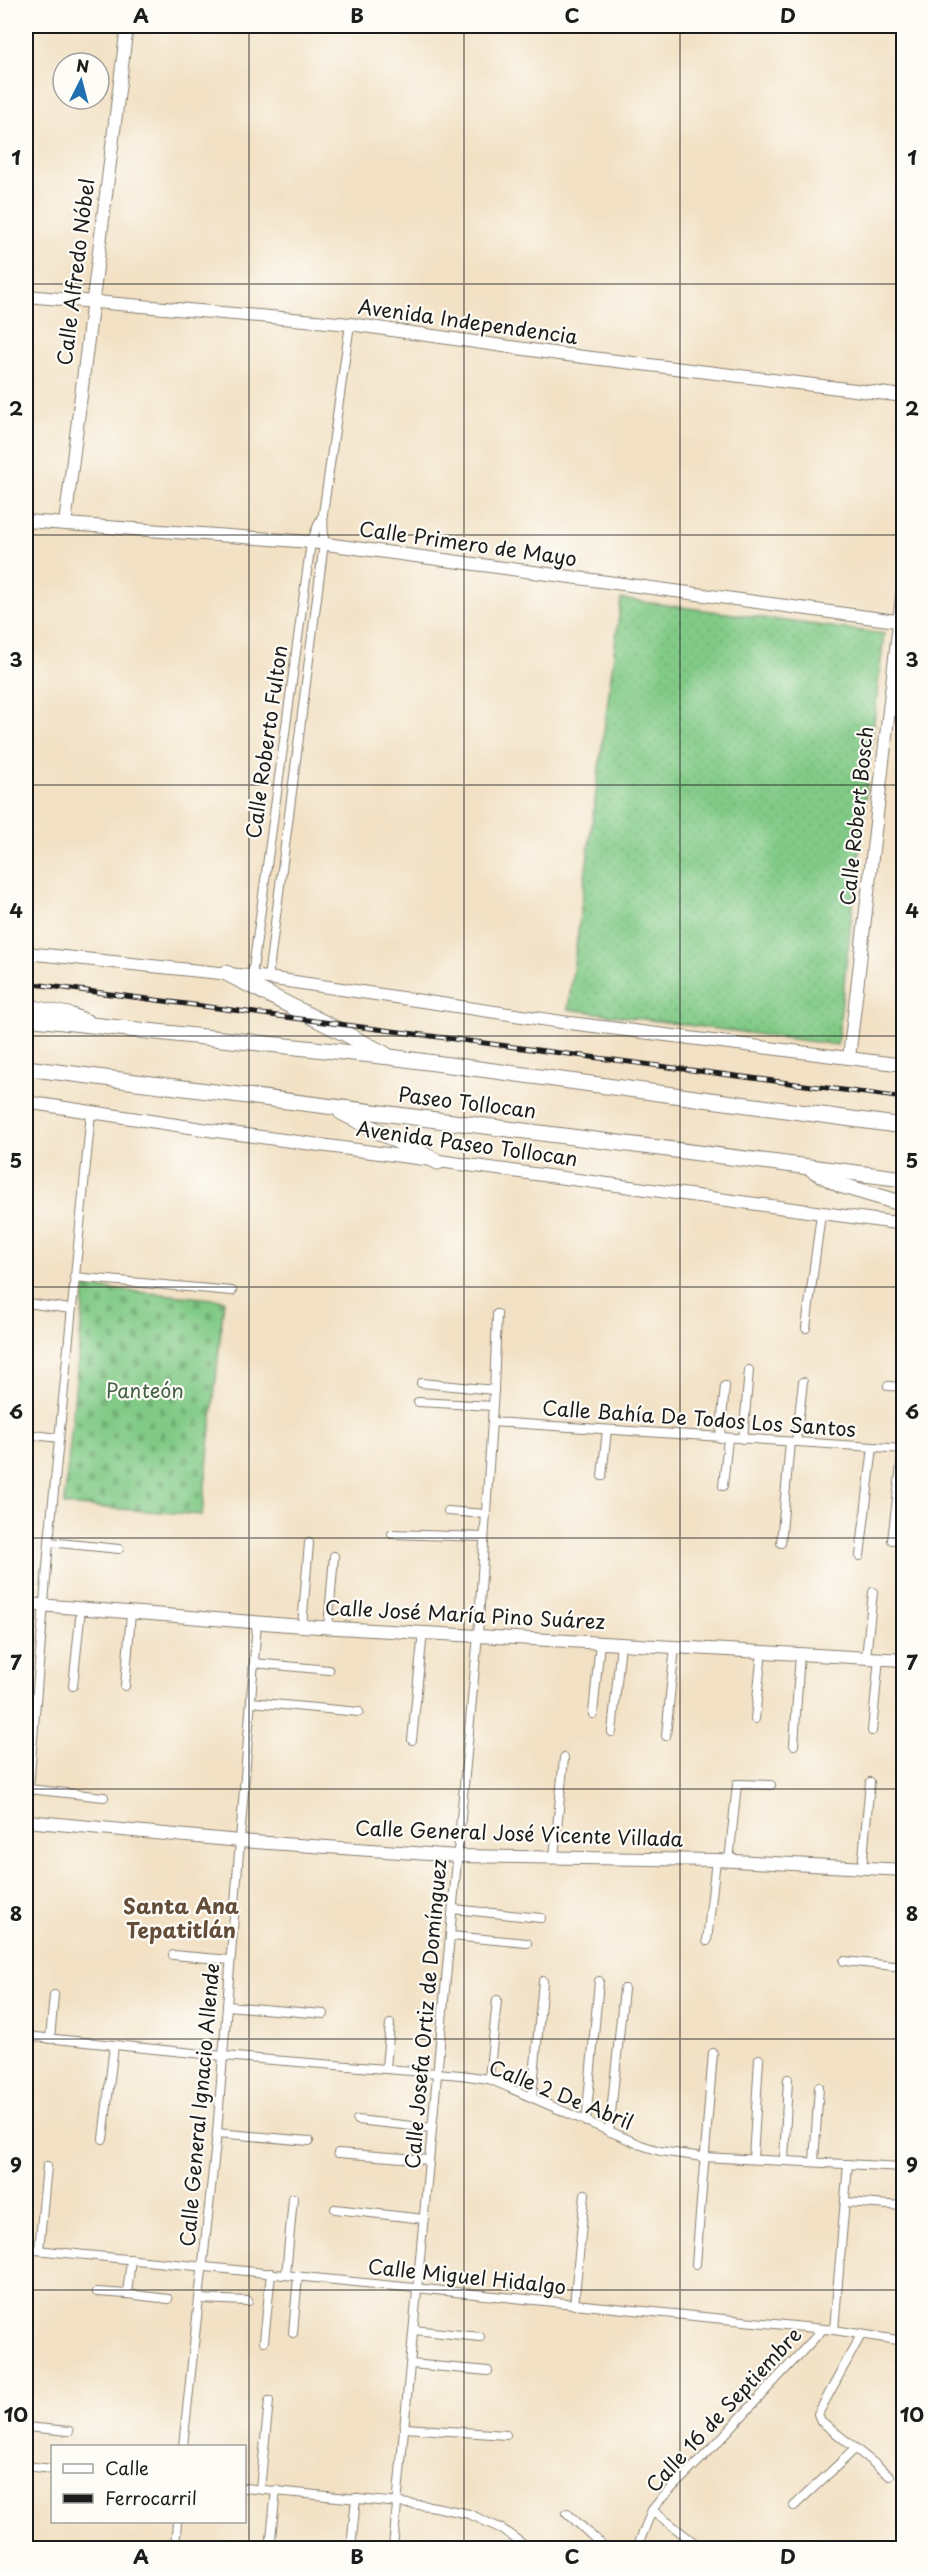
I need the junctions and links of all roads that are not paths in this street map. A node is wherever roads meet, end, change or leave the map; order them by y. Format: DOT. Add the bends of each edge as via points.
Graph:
graph roads {
  1 [pos="127,26"];
  2 [pos="26,296"];
  3 [pos="91,301"];
  4 [pos="350,324"];
  5 [pos="903,396"];
  6 [pos="322,514"];
  7 [pos="26,521"];
  8 [pos="65,524"];
  9 [pos="310,542"];
  10 [pos="324,543"];
  11 [pos="903,579"];
  12 [pos="901,622"];
  13 [pos="26,953"];
  14 [pos="226,973"];
  15 [pos="252,976"];
  16 [pos="268,978"];
  17 [pos="26,1005"];
  18 [pos="26,1018"];
  19 [pos="98,1025"];
  20 [pos="390,1057"];
  21 [pos="849,1058"];
  22 [pos="903,1065"];
  23 [pos="26,1068"];
  24 [pos="73,1073"];
  25 [pos="26,1080"];
  26 [pos="26,1102"];
  27 [pos="330,1107"];
  28 [pos="91,1113"];
  29 [pos="903,1126"];
  30 [pos="438,1162"];
  31 [pos="808,1166"];
  32 [pos="903,1179"];
  33 [pos="903,1204"];
  34 [pos="821,1214"];
  35 [pos="903,1224"];
  36 [pos="74,1277"];
  37 [pos="232,1291"];
  38 [pos="26,1303"];
  39 [pos="71,1309"];
  40 [pos="497,1314"];
  41 [pos="806,1328"];
  42 [pos="749,1370"];
  43 [pos="803,1382"];
  44 [pos="421,1383"];
  45 [pos="725,1386"];
  46 [pos="888,1386"];
  47 [pos="903,1387"];
  48 [pos="494,1390"];
  49 [pos="418,1402"];
  50 [pos="493,1406"];
  51 [pos="492,1422"];
  52 [pos="607,1430"];
  53 [pos="26,1434"];
  54 [pos="59,1438"];
  55 [pos="724,1438"];
  56 [pos="743,1439"];
  57 [pos="794,1442"];
  58 [pos="873,1447"];
  59 [pos="903,1449"];
  60 [pos="602,1476"];
  61 [pos="723,1486"];
  62 [pos="448,1511"];
  63 [pos="485,1514"];
  64 [pos="392,1534"];
  65 [pos="484,1537"];
  66 [pos="892,1540"];
  67 [pos="49,1542"];
  68 [pos="309,1543"];
  69 [pos="781,1543"];
  70 [pos="118,1549"];
  71 [pos="334,1556"];
  72 [pos="860,1556"];
  73 [pos="873,1592"];
  74 [pos="26,1604"];
  75 [pos="44,1606"];
  76 [pos="81,1608"];
  77 [pos="131,1613"];
  78 [pos="257,1623"];
  79 [pos="302,1626"];
  80 [pos="328,1628"];
  81 [pos="423,1632"];
  82 [pos="478,1635"];
  83 [pos="600,1642"];
  84 [pos="621,1643"];
  85 [pos="675,1646"];
  86 [pos="762,1651"];
  87 [pos="800,1653"];
  88 [pos="866,1657"];
  89 [pos="879,1658"];
  90 [pos="903,1660"];
  91 [pos="254,1663"];
  92 [pos="329,1670"];
  93 [pos="74,1686"];
  94 [pos="124,1686"];
  95 [pos="251,1702"];
  96 [pos="359,1712"];
  97 [pos="593,1714"];
  98 [pos="755,1719"];
  99 [pos="872,1731"];
  100 [pos="612,1732"];
  101 [pos="666,1736"];
  102 [pos="412,1740"];
  103 [pos="794,1745"];
  104 [pos="564,1758"];
  105 [pos="870,1782"];
  106 [pos="771,1785"];
  107 [pos="28,1790"];
  108 [pos="104,1797"];
  109 [pos="26,1821"];
  110 [pos="26,1825"];
  111 [pos="240,1841"];
  112 [pos="458,1856"];
  113 [pos="554,1857"];
  114 [pos="716,1860"];
  115 [pos="729,1861"];
  116 [pos="862,1868"];
  117 [pos="903,1870"];
  118 [pos="453,1909"];
  119 [pos="541,1918"];
  120 [pos="450,1936"];
  121 [pos="707,1941"];
  122 [pos="526,1943"];
  123 [pos="173,1955"];
  124 [pos="230,1960"];
  125 [pos="843,1961"];
  126 [pos="903,1967"];
  127 [pos="543,1981"];
  128 [pos="599,1981"];
  129 [pos="624,1989"];
  130 [pos="54,1995"];
  131 [pos="497,2000"];
  132 [pos="227,2006"];
  133 [pos="324,2014"];
  134 [pos="390,2024"];
  135 [pos="26,2036"];
  136 [pos="50,2039"];
  137 [pos="114,2045"];
  138 [pos="713,2053"];
  139 [pos="223,2056"];
  140 [pos="759,2059"];
  141 [pos="386,2067"];
  142 [pos="436,2072"];
  143 [pos="489,2079"];
  144 [pos="788,2079"];
  145 [pos="819,2087"];
  146 [pos="532,2097"];
  147 [pos="357,2120"];
  148 [pos="586,2122"];
  149 [pos="431,2128"];
  150 [pos="609,2132"];
  151 [pos="217,2133"];
  152 [pos="104,2139"];
  153 [pos="309,2141"];
  154 [pos="338,2153"];
  155 [pos="703,2157"];
  156 [pos="753,2159"];
  157 [pos="429,2160"];
  158 [pos="784,2160"];
  159 [pos="814,2161"];
  160 [pos="848,2164"];
  161 [pos="47,2166"];
  162 [pos="903,2167"];
  163 [pos="585,2194"];
  164 [pos="293,2198"];
  165 [pos="845,2202"];
  166 [pos="903,2206"];
  167 [pos="335,2209"];
  168 [pos="424,2219"];
  169 [pos="26,2249"];
  170 [pos="39,2250"];
  171 [pos="130,2259"];
  172 [pos="696,2264"];
  173 [pos="202,2265"];
  174 [pos="271,2273"];
  175 [pos="285,2274"];
  176 [pos="298,2276"];
  177 [pos="417,2288"];
  178 [pos="97,2292"];
  179 [pos="127,2294"];
  180 [pos="168,2299"];
  181 [pos="200,2299"];
  182 [pos="248,2301"];
  183 [pos="574,2305"];
  184 [pos="823,2329"];
  185 [pos="414,2330"];
  186 [pos="834,2330"];
  187 [pos="293,2333"];
  188 [pos="862,2333"];
  189 [pos="480,2337"];
  190 [pos="264,2341"];
  191 [pos="903,2341"];
  192 [pos="411,2364"];
  193 [pos="488,2371"];
  194 [pos="269,2401"];
  195 [pos="26,2427"];
  196 [pos="405,2428"];
  197 [pos="69,2431"];
  198 [pos="506,2435"];
  199 [pos="183,2445"];
  200 [pos="855,2449"];
  201 [pos="26,2466"];
  202 [pos="51,2469"];
  203 [pos="890,2476"];
  204 [pos="246,2488"];
  205 [pos="260,2489"];
  206 [pos="276,2490"];
  207 [pos="356,2498"];
  208 [pos="398,2502"];
  209 [pos="794,2506"];
  210 [pos="652,2510"];
  211 [pos="567,2513"];
  212 [pos="177,2523"];
  213 [pos="174,2548"];
  214 [pos="270,2548"];
  215 [pos="351,2548"];
  216 [pos="393,2548"];
  217 [pos="528,2548"];
  218 [pos="605,2548"];
  219 [pos="637,2548"];
  220 [pos="701,2548"];
  1 -- 3 [label="main road, Calle Alfredo Nóbel"];
  2 -- 3 [label="main road, Avenida Independencia"];
  3 -- 4 [label="main road, Avenida Independencia"];
  3 -- 8 [label="main road, Calle Alfredo Nóbel"];
  4 -- 5 [label="main road, Avenida Independencia"];
  4 -- 6 [label="street, Calle Roberto Fulton"];
  6 -- 9 [label="street, Calle Roberto Fulton"];
  6 -- 10 [label="street, Calle Roberto Fulton"];
  7 -- 8 [label="main road, Calle Primero de Mayo"];
  8 -- 9 [label="main road, Calle Primero de Mayo"];
  9 -- 10 [label="main road, Calle Primero de Mayo"];
  9 -- 15 [label="street, Calle Roberto Fulton"];
  10 -- 12 [label="main road, Calle Primero de Mayo"];
  10 -- 16 [label="street, Calle Roberto Fulton"];
  11 -- 12 [label="main road, Calle Robert Bosch"];
  12 -- 21 [label="main road, Calle Robert Bosch"];
  13 -- 14 [label="main road"];
  14 -- 15 [label="main road"];
  14 -- 20 [label="highway"];
  15 -- 16 [label="main road"];
  16 -- 21 [label="main road" via="562,1022"];
  17 -- 19 [label="main road" via="71,1014"];
  18 -- 19 [label="highway"];
  19 -- 20 [label="highway, Paseo Tollocan"];
  20 -- 29 [label="highway, Paseo Tollocan"];
  21 -- 22 [label="main road"];
  23 -- 24 [label="highway, Paseo Tollocan"];
  24 -- 25 [label="highway"];
  24 -- 27 [label="highway, Paseo Tollocan"];
  26 -- 28 [label="main road, Avenida Paseo Tollocan"];
  27 -- 30 [label="highway"];
  27 -- 31 [label="highway, Paseo Tollocan"];
  28 -- 30 [label="main road, Avenida Paseo Tollocan"];
  28 -- 36 [label="street"];
  30 -- 34 [label="main road, Avenida Paseo Tollocan"];
  31 -- 32 [label="highway, Paseo Tollocan"];
  31 -- 33 [label="highway" via="840,1185"];
  34 -- 35 [label="main road, Avenida Paseo Tollocan"];
  34 -- 41 [label="street"];
  36 -- 37 [label="street"];
  36 -- 39 [label="street"];
  38 -- 39 [label="street"];
  39 -- 54 [label="street"];
  40 -- 48 [label="street, Calle Josefa Ortiz de Domínguez"];
  42 -- 56 [label="street"];
  43 -- 57 [label="street"];
  44 -- 48 [label="street"];
  45 -- 55 [label="street"];
  46 -- 47 [label="street"];
  48 -- 50 [label="street, Calle Josefa Ortiz de Domínguez"];
  49 -- 50 [label="street"];
  50 -- 51 [label="street, Calle Josefa Ortiz de Domínguez"];
  51 -- 52 [label="street, Calle Bahía De Todos Los Santos"];
  51 -- 63 [label="street, Calle Josefa Ortiz de Domínguez"];
  52 -- 55 [label="street, Calle Bahía De Todos Los Santos"];
  52 -- 60 [label="street"];
  53 -- 54 [label="street"];
  54 -- 67 [label="street"];
  55 -- 56 [label="street, Calle Bahía De Todos Los Santos"];
  55 -- 61 [label="street"];
  56 -- 57 [label="street, Calle Bahía De Todos Los Santos"];
  57 -- 58 [label="street, Calle Bahía De Todos Los Santos"];
  57 -- 69 [label="street"];
  58 -- 59 [label="street, Calle Bahía De Todos Los Santos"];
  58 -- 72 [label="street"];
  59 -- 66 [label="street"];
  62 -- 63 [label="street"];
  63 -- 65 [label="street, Calle Josefa Ortiz de Domínguez"];
  64 -- 65 [label="street"];
  65 -- 82 [label="street, Calle Josefa Ortiz de Domínguez"];
  67 -- 70 [label="street"];
  67 -- 75 [label="street"];
  68 -- 79 [label="street"];
  71 -- 80 [label="street"];
  73 -- 88 [label="street"];
  74 -- 75 [label="main road, Calle José María Pino Suárez"];
  75 -- 76 [label="main road, Calle José María Pino Suárez"];
  75 -- 107 [label="street"];
  76 -- 77 [label="main road, Calle José María Pino Suárez"];
  76 -- 93 [label="street"];
  77 -- 78 [label="main road, Calle José María Pino Suárez"];
  77 -- 94 [label="street"];
  78 -- 79 [label="main road, Calle José María Pino Suárez"];
  78 -- 91 [label="street, Calle General Ignacio Allende"];
  79 -- 80 [label="main road, Calle José María Pino Suárez"];
  80 -- 81 [label="main road, Calle José María Pino Suárez"];
  81 -- 82 [label="main road, Calle José María Pino Suárez"];
  81 -- 102 [label="street"];
  82 -- 83 [label="main road, Calle José María Pino Suárez"];
  82 -- 112 [label="street, Calle Josefa Ortiz de Domínguez"];
  83 -- 84 [label="main road, Calle José María Pino Suárez"];
  83 -- 97 [label="street"];
  84 -- 85 [label="main road, Calle José María Pino Suárez"];
  84 -- 100 [label="street"];
  85 -- 86 [label="main road, Calle José María Pino Suárez"];
  85 -- 101 [label="street"];
  86 -- 87 [label="main road, Calle José María Pino Suárez"];
  86 -- 98 [label="street"];
  87 -- 88 [label="main road, Calle José María Pino Suárez"];
  87 -- 103 [label="street"];
  88 -- 89 [label="main road, Calle José María Pino Suárez"];
  89 -- 90 [label="main road, Calle José María Pino Suárez"];
  89 -- 99 [label="street"];
  91 -- 92 [label="street"];
  91 -- 95 [label="street, Calle General Ignacio Allende"];
  95 -- 96 [label="street"];
  95 -- 111 [label="street, Calle General Ignacio Allende"];
  104 -- 113 [label="street"];
  105 -- 116 [label="street"];
  106 -- 115 [label="street" via="737,1784"];
  107 -- 108 [label="street"];
  107 -- 109 [label="street"];
  109 -- 110 [label="street"];
  109 -- 111 [label="main road, Calle General José Vicente Villada"];
  111 -- 112 [label="main road, Calle General José Vicente Villada"];
  111 -- 124 [label="street, Calle General Ignacio Allende"];
  112 -- 113 [label="main road, Calle General José Vicente Villada"];
  112 -- 118 [label="street, Calle Josefa Ortiz de Domínguez"];
  113 -- 114 [label="main road, Calle General José Vicente Villada"];
  114 -- 115 [label="main road, Calle General José Vicente Villada"];
  114 -- 121 [label="street"];
  115 -- 116 [label="main road, Calle General José Vicente Villada"];
  116 -- 117 [label="main road, Calle General José Vicente Villada"];
  118 -- 119 [label="street"];
  118 -- 120 [label="street, Calle Josefa Ortiz de Domínguez"];
  120 -- 122 [label="street"];
  120 -- 142 [label="street, Calle Josefa Ortiz de Domínguez"];
  123 -- 124 [label="street"];
  124 -- 132 [label="street, Calle General Ignacio Allende"];
  125 -- 126 [label="street"];
  127 -- 146 [label="street"];
  128 -- 148 [label="street"];
  129 -- 150 [label="street"];
  130 -- 136 [label="street"];
  131 -- 143 [label="street"];
  132 -- 133 [label="street"];
  132 -- 139 [label="street, Calle General Ignacio Allende"];
  134 -- 141 [label="street"];
  135 -- 136 [label="street, Calle 2 De Abril"];
  136 -- 137 [label="street, Calle 2 De Abril"];
  137 -- 139 [label="street, Calle 2 De Abril"];
  137 -- 152 [label="street"];
  138 -- 155 [label="street"];
  139 -- 141 [label="street, Calle 2 De Abril"];
  139 -- 151 [label="street, Calle General Ignacio Allende"];
  140 -- 156 [label="street"];
  141 -- 142 [label="street, Calle 2 De Abril"];
  142 -- 143 [label="street, Calle 2 De Abril"];
  142 -- 149 [label="street, Calle Josefa Ortiz de Domínguez"];
  143 -- 146 [label="street, Calle 2 De Abril"];
  144 -- 158 [label="street"];
  145 -- 159 [label="street"];
  146 -- 148 [label="street, Calle 2 De Abril"];
  147 -- 149 [label="street"];
  148 -- 150 [label="street, Calle 2 De Abril"];
  149 -- 157 [label="street, Calle Josefa Ortiz de Domínguez"];
  150 -- 155 [label="street, Calle 2 De Abril" via="660,2151"];
  151 -- 153 [label="street"];
  151 -- 173 [label="street, Calle General Ignacio Allende"];
  154 -- 157 [label="street"];
  155 -- 156 [label="street, Calle 2 De Abril"];
  155 -- 172 [label="street"];
  156 -- 158 [label="street, Calle 2 De Abril"];
  157 -- 168 [label="street, Calle Josefa Ortiz de Domínguez"];
  158 -- 159 [label="street, Calle 2 De Abril"];
  159 -- 160 [label="street, Calle 2 De Abril"];
  160 -- 162 [label="street, Calle 2 De Abril"];
  160 -- 165 [label="street"];
  161 -- 170 [label="street"];
  163 -- 183 [label="street"];
  164 -- 175 [label="street"];
  165 -- 166 [label="street"];
  165 -- 186 [label="street"];
  167 -- 168 [label="street"];
  168 -- 177 [label="street, Calle Josefa Ortiz de Domínguez"];
  169 -- 170 [label="street, Calle Miguel Hidalgo"];
  170 -- 171 [label="street, Calle Miguel Hidalgo"];
  171 -- 173 [label="street, Calle Miguel Hidalgo"];
  171 -- 179 [label="street"];
  173 -- 174 [label="street, Calle Miguel Hidalgo"];
  173 -- 181 [label="street, Calle General Ignacio Allende"];
  174 -- 175 [label="street, Calle Miguel Hidalgo"];
  174 -- 190 [label="street"];
  175 -- 176 [label="street, Calle Miguel Hidalgo"];
  176 -- 177 [label="street, Calle Miguel Hidalgo"];
  176 -- 187 [label="street"];
  177 -- 183 [label="street, Calle Miguel Hidalgo"];
  177 -- 185 [label="street, Calle Josefa Ortiz de Domínguez"];
  178 -- 179 [label="street"];
  179 -- 180 [label="street"];
  181 -- 182 [label="street"];
  181 -- 199 [label="street, Calle General Ignacio Allende"];
  183 -- 184 [label="street, Calle Miguel Hidalgo"];
  184 -- 186 [label="street, Calle Miguel Hidalgo"];
  184 -- 210 [label="street, Calle 16 de Septiembre"];
  185 -- 189 [label="street"];
  185 -- 192 [label="street, Calle Josefa Ortiz de Domínguez"];
  186 -- 188 [label="street, Calle Miguel Hidalgo"];
  188 -- 191 [label="street, Calle Miguel Hidalgo"];
  188 -- 200 [label="street" via="818,2410 821,2421"];
  192 -- 193 [label="street"];
  192 -- 196 [label="street, Calle Josefa Ortiz de Domínguez"];
  194 -- 205 [label="street"];
  195 -- 197 [label="street"];
  196 -- 198 [label="street"];
  196 -- 208 [label="street, Calle Josefa Ortiz de Domínguez"];
  200 -- 203 [label="street"];
  200 -- 209 [label="street"];
  201 -- 202 [label="street"];
  204 -- 205 [label="street"];
  205 -- 206 [label="street"];
  206 -- 207 [label="street"];
  206 -- 214 [label="street"];
  207 -- 208 [label="street"];
  207 -- 215 [label="street"];
  208 -- 216 [label="street, Calle Josefa Ortiz de Domínguez"];
  208 -- 217 [label="street" via="469,2514 502,2529"];
  210 -- 219 [label="street, Calle 16 de Septiembre"];
  210 -- 220 [label="street"];
  211 -- 218 [label="street"];
  212 -- 213 [label="street"];
}
